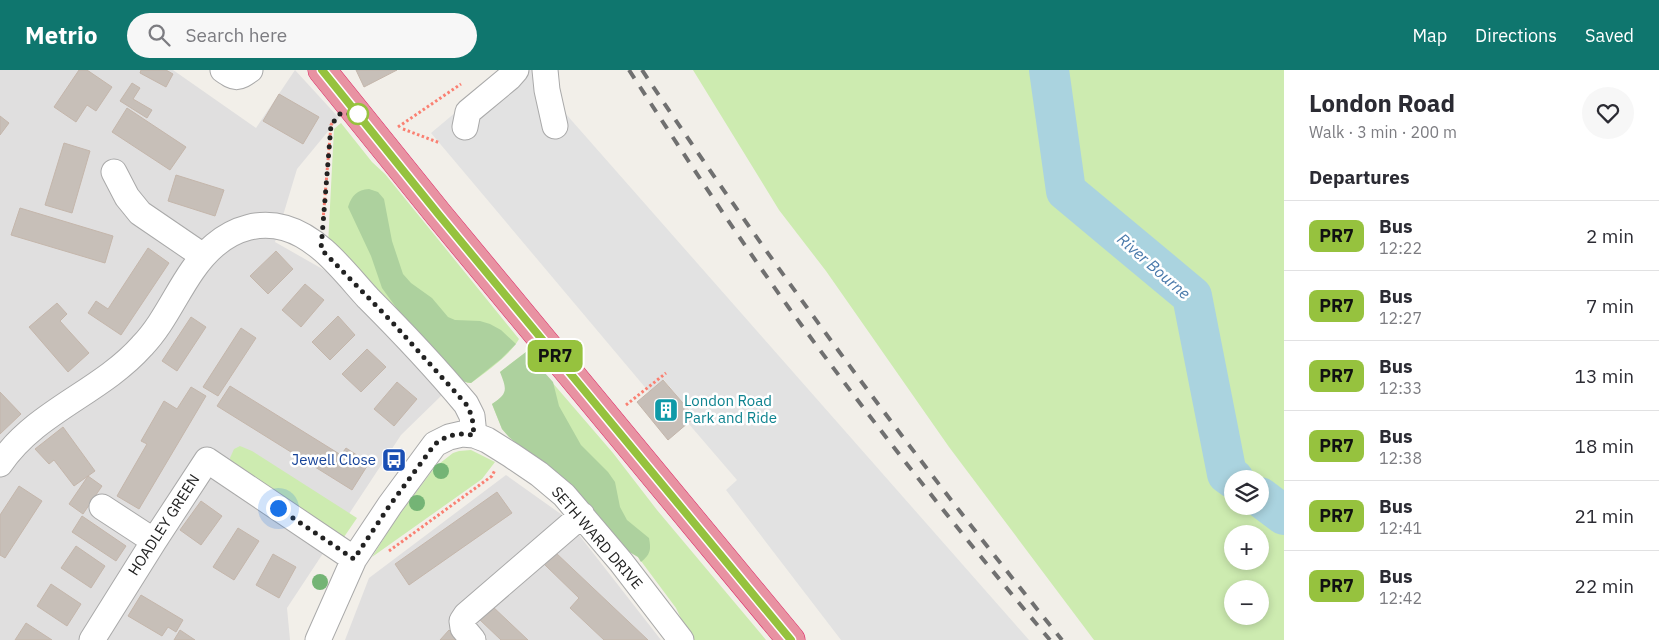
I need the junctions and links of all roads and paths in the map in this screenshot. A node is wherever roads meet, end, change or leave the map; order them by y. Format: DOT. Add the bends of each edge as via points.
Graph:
graph roads {
  1 [pos="223,70"];
  2 [pos="250,70"];
  3 [pos="322,70"];
  4 [pos="516,70"];
  5 [pos="545,70"];
  6 [pos="467,80"];
  7 [pos="335,120"];
  8 [pos="555,126"];
  9 [pos="465,127"];
  10 [pos="388,134"];
  11 [pos="440,143"];
  12 [pos="114,172"];
  13 [pos="321,249"];
  14 [pos="203,256"];
  15 [pos="666,373"];
  16 [pos="608,420"];
  17 [pos="474,435"];
  18 [pos="505,451"];
  19 [pos="0,464"];
  20 [pos="102,507"];
  21 [pos="582,515"];
  22 [pos="154,540"];
  23 [pos="387,553"];
  24 [pos="354,559"];
  25 [pos="92,640"];
  26 [pos="318,640"];
  27 [pos="473,640"];
  28 [pos="681,640"];
  29 [pos="792,640"];
  1 -- 2 [label="street" via="234,78"];
  3 -- 10 [label="highway"];
  4 -- 9 [label="street" via="468,112"];
  5 -- 8 [label="street"];
  6 -- 10 [label="path"];
  7 -- 13 [label="path" via="331,125"];
  10 -- 11 [label="path"];
  10 -- 16 [label="highway"];
  12 -- 14 [label="street" via="140,213"];
  13 -- 14 [label="street" via="287,228 260,225 230,235"];
  13 -- 17 [label="street" via="466,404 472,416"];
  14 -- 19 [label="street" via="144,345 111,375 27,432"];
  15 -- 16 [label="path"];
  16 -- 29 [label="highway"];
  17 -- 18 [label="street, SETH WARD DRIVE"];
  17 -- 24 [label="street" via="448,436 435,444"];
  18 -- 21 [label="street, SETH WARD DRIVE" via="539,474"];
  18 -- 23 [label="path" via="492,476"];
  20 -- 22 [label="street"];
  21 -- 27 [label="street" via="466,615 462,621 463,628"];
  21 -- 28 [label="street, SETH WARD DRIVE"];
  22 -- 24 [label="street, HOADLEY GREEN" via="207,460"];
  22 -- 25 [label="street, HOADLEY GREEN"];
  24 -- 26 [label="street"];
}
